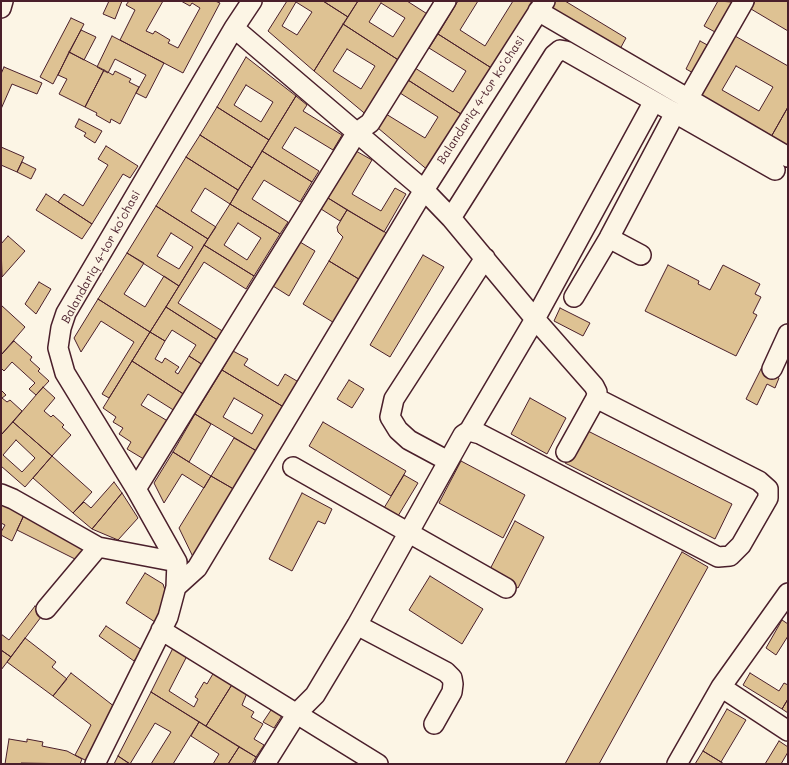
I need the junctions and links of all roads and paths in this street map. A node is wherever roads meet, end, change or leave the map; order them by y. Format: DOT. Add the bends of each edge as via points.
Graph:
graph roads {
  1 [pos="3,1"];
  2 [pos="252,1"];
  3 [pos="446,1"];
  4 [pos="744,1"];
  5 [pos="542,6"];
  6 [pos="1,8"];
  7 [pos="234,28"];
  8 [pos="688,99"];
  9 [pos="654,101"];
  10 [pos="674,113"];
  11 [pos="357,132"];
  12 [pos="782,164"];
  13 [pos="424,190"];
  14 [pos="451,218"];
  15 [pos="608,238"];
  16 [pos="641,255"];
  17 [pos="485,258"];
  18 [pos="574,297"];
  19 [pos="535,319"];
  20 [pos="788,334"];
  21 [pos="772,369"];
  22 [pos="596,398"];
  23 [pos="469,431"];
  24 [pos="566,452"];
  25 [pos="448,461"];
  26 [pos="293,467"];
  27 [pos="136,489"];
  28 [pos="5,494"];
  29 [pos="408,532"];
  30 [pos="98,547"];
  31 [pos="177,562"];
  32 [pos="176,587"];
  33 [pos="506,588"];
  34 [pos="788,593"];
  35 [pos="46,609"];
  36 [pos="357,625"];
  37 [pos="161,630"];
  38 [pos="721,687"];
  39 [pos="297,713"];
  40 [pos="434,724"];
  41 [pos="788,731"];
  42 [pos="95,764"];
  43 [pos="265,764"];
  44 [pos="378,764"];
  45 [pos="677,764"];
  1 -- 6 [label="street"];
  2 -- 7 [label="street, Balandariq 4-tor koʻchasi"];
  3 -- 11 [label="street" via="370,123"];
  4 -- 8 [label="street"];
  5 -- 8 [label="street, Balandariq 4-tor koʻchasi"];
  5 -- 13 [label="street, Balandariq 4-tor koʻchasi"];
  7 -- 11 [label="street"];
  7 -- 27 [label="street, Balandariq 4-tor koʻchasi" via="70,306 61,328 58,348 64,373"];
  8 -- 12 [label="street, Balandariq 4-tor koʻchasi"];
  9 -- 10 [label="street"];
  9 -- 14 [label="street" via="566,50 560,50 554,55"];
  9 -- 19 [label="street"];
  10 -- 12 [label="street"];
  10 -- 15 [label="street"];
  11 -- 13 [label="street"];
  11 -- 27 [label="street"];
  13 -- 14 [label="street"];
  13 -- 32 [label="street, Balandariq 4-tor koʻchasi" via="197,568"];
  14 -- 17 [label="street"];
  15 -- 16 [label="street"];
  15 -- 18 [label="street"];
  17 -- 19 [label="street"];
  17 -- 25 [label="street" via="394,399 390,417 398,430 409,440"];
  19 -- 22 [label="street" via="594,386 598,392"];
  19 -- 23 [label="street"];
  20 -- 21 [label="street"];
  22 -- 23 [label="street" via="759,481 768,489 768,498 740,545 730,556 718,557 480,434"];
  22 -- 24 [label="street"];
  23 -- 25 [label="street" via="463,435"];
  25 -- 29 [label="street"];
  26 -- 29 [label="street"];
  27 -- 31 [label="street, Balandariq 4-tor koʻchasi"];
  28 -- 30 [label="street"];
  29 -- 33 [label="street"];
  29 -- 36 [label="street"];
  30 -- 31 [label="street"];
  30 -- 35 [label="street"];
  31 -- 32 [label="street"];
  32 -- 37 [label="street" via="168,617"];
  34 -- 38 [label="street"];
  36 -- 39 [label="street" via="315,695"];
  36 -- 40 [label="street" via="446,672 452,678 452,692"];
  37 -- 39 [label="street"];
  37 -- 42 [label="street"];
  38 -- 41 [label="street"];
  38 -- 45 [label="street"];
  39 -- 43 [label="street"];
  39 -- 44 [label="street"];
}
